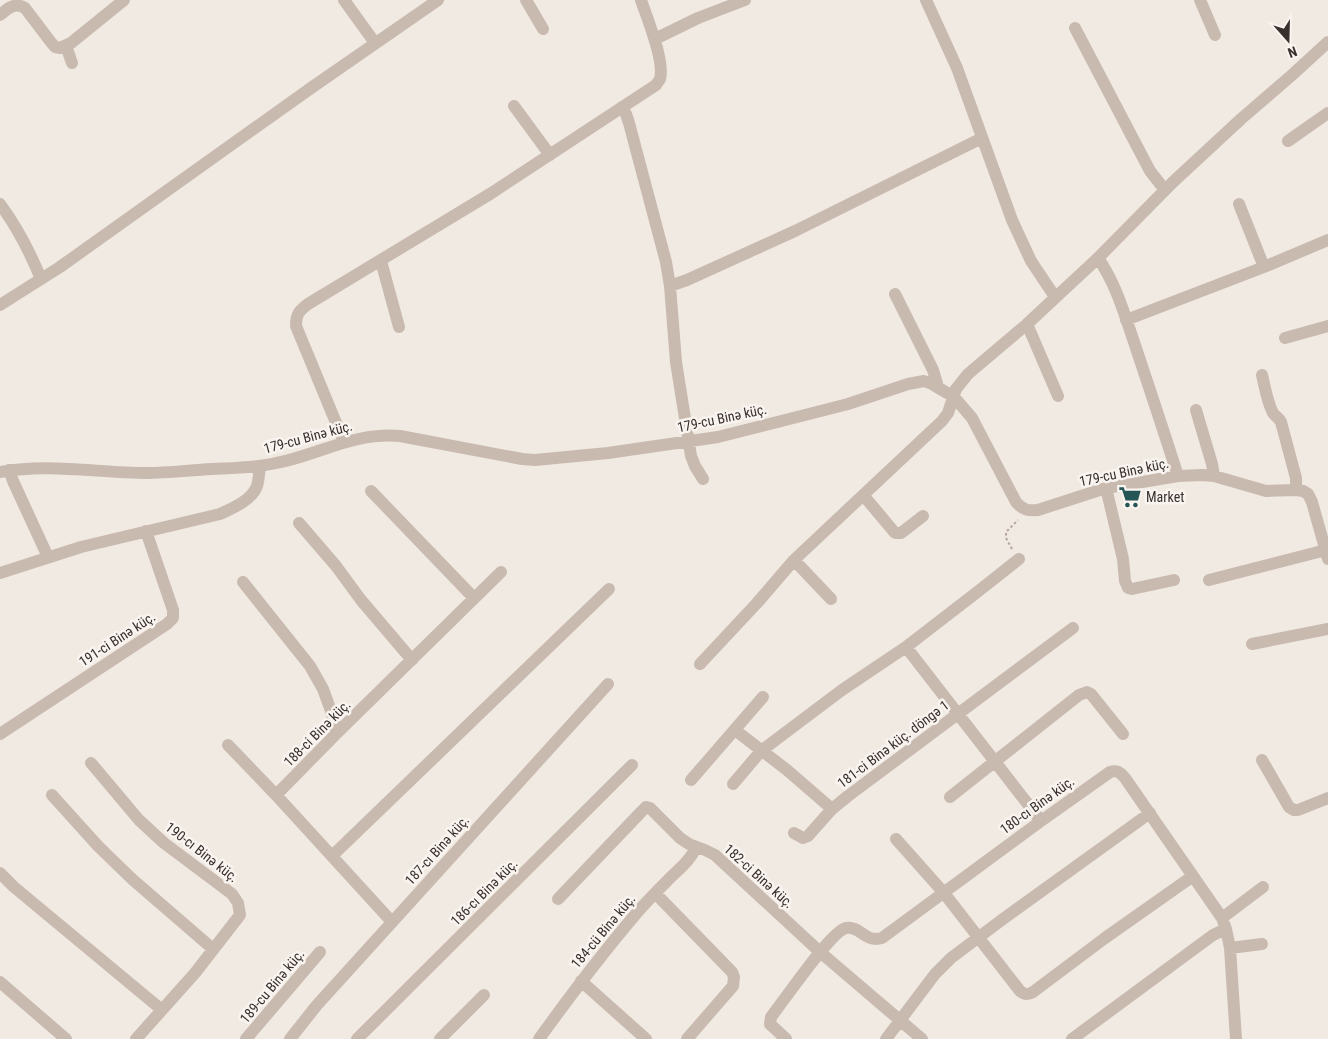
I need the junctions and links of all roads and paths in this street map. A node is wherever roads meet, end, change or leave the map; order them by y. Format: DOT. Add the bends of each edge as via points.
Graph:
graph roads {
  1 [pos="124,0"];
  2 [pos="344,0"];
  3 [pos="438,0"];
  4 [pos="526,0"];
  5 [pos="641,0"];
  6 [pos="745,0"];
  7 [pos="926,0"];
  8 [pos="1200,0"];
  9 [pos="1,11"];
  10 [pos="1075,28"];
  11 [pos="543,29"];
  12 [pos="1216,35"];
  13 [pos="655,39"];
  14 [pos="375,42"];
  15 [pos="1328,42"];
  16 [pos="66,46"];
  17 [pos="72,63"];
  18 [pos="514,106"];
  19 [pos="622,107"];
  20 [pos="1328,113"];
  21 [pos="982,138"];
  22 [pos="1288,141"];
  23 [pos="550,155"];
  24 [pos="1165,190"];
  25 [pos="0,204"];
  26 [pos="1239,204"];
  27 [pos="1328,240"];
  28 [pos="1098,258"];
  29 [pos="381,261"];
  30 [pos="1264,267"];
  31 [pos="41,279"];
  32 [pos="670,286"];
  33 [pos="895,294"];
  34 [pos="1055,297"];
  35 [pos="0,305"];
  36 [pos="1126,320"];
  37 [pos="1026,324"];
  38 [pos="1328,326"];
  39 [pos="399,327"];
  40 [pos="1285,338"];
  41 [pos="1262,375"];
  42 [pos="938,387"];
  43 [pos="1058,396"];
  44 [pos="954,397"];
  45 [pos="1196,410"];
  46 [pos="344,442"];
  47 [pos="689,442"];
  48 [pos="260,466"];
  49 [pos="4,471"];
  50 [pos="1178,476"];
  51 [pos="1214,476"];
  52 [pos="703,479"];
  53 [pos="1106,488"];
  54 [pos="1296,490"];
  55 [pos="371,491"];
  56 [pos="864,496"];
  57 [pos="1021,508"];
  58 [pos="923,516"];
  59 [pos="299,523"];
  60 [pos="146,531"];
  61 [pos="1327,555"];
  62 [pos="48,557"];
  63 [pos="1019,559"];
  64 [pos="794,560"];
  65 [pos="501,572"];
  66 [pos="0,574"];
  67 [pos="1174,580"];
  68 [pos="1209,580"];
  69 [pos="243,582"];
  70 [pos="609,589"];
  71 [pos="474,598"];
  72 [pos="831,599"];
  73 [pos="1073,628"];
  74 [pos="1328,629"];
  75 [pos="1252,644"];
  76 [pos="906,647"];
  77 [pos="412,660"];
  78 [pos="700,664"];
  79 [pos="608,684"];
  80 [pos="763,697"];
  81 [pos="959,714"];
  82 [pos="735,730"];
  83 [pos="337,733"];
  84 [pos="0,734"];
  85 [pos="1123,734"];
  86 [pos="228,746"];
  87 [pos="761,751"];
  88 [pos="1262,760"];
  89 [pos="995,762"];
  90 [pos="91,763"];
  91 [pos="632,765"];
  92 [pos="691,780"];
  93 [pos="733,784"];
  94 [pos="52,795"];
  95 [pos="276,795"];
  96 [pos="950,797"];
  97 [pos="1328,798"];
  98 [pos="832,809"];
  99 [pos="1150,813"];
  100 [pos="1041,821"];
  101 [pos="794,833"];
  102 [pos="896,839"];
  103 [pos="696,847"];
  104 [pos="332,856"];
  105 [pos="0,873"];
  106 [pos="1193,876"];
  107 [pos="1263,887"];
  108 [pos="655,893"];
  109 [pos="944,893"];
  110 [pos="558,899"];
  111 [pos="392,922"];
  112 [pos="1224,924"];
  113 [pos="979,937"];
  114 [pos="1262,944"];
  115 [pos="1230,948"];
  116 [pos="213,949"];
  117 [pos="320,952"];
  118 [pos="820,952"];
  119 [pos="581,981"];
  120 [pos="0,982"];
  121 [pos="484,995"];
  122 [pos="162,1010"];
  123 [pos="900,1020"];
  124 [pos="66,1039"];
  125 [pos="136,1039"];
  126 [pos="246,1039"];
  127 [pos="290,1039"];
  128 [pos="357,1039"];
  129 [pos="440,1039"];
  130 [pos="539,1039"];
  131 [pos="646,1039"];
  132 [pos="687,1039"];
  133 [pos="786,1039"];
  134 [pos="886,1039"];
  135 [pos="922,1039"];
  136 [pos="1072,1039"];
  137 [pos="1236,1039"];
  1 -- 16 [label="street"];
  2 -- 14 [label="street"];
  3 -- 14 [label="street"];
  4 -- 11 [label="street"];
  5 -- 13 [label="street"];
  6 -- 13 [label="street"];
  7 -- 21 [label="street"];
  8 -- 12 [label="street"];
  9 -- 16 [label="street" via="21,5 55,47"];
  10 -- 24 [label="street" via="1150,171"];
  13 -- 19 [label="street" via="660,80"];
  14 -- 31 [label="street"];
  15 -- 24 [label="street"];
  16 -- 17 [label="street"];
  18 -- 23 [label="street"];
  19 -- 23 [label="street"];
  19 -- 32 [label="street" via="659,231"];
  20 -- 22 [label="street"];
  21 -- 32 [label="street" via="795,230"];
  21 -- 34 [label="street" via="1030,261"];
  23 -- 29 [label="street"];
  24 -- 28 [label="street"];
  25 -- 31 [label="street" via="22,236"];
  26 -- 30 [label="street"];
  27 -- 30 [label="street"];
  28 -- 34 [label="street"];
  28 -- 36 [label="street" via="1115,288"];
  29 -- 39 [label="street"];
  29 -- 46 [label="street" via="308,304 296,318 296,326"];
  30 -- 36 [label="street"];
  31 -- 35 [label="street"];
  32 -- 47 [label="street" via="676,362"];
  33 -- 42 [label="street" via="933,370"];
  34 -- 37 [label="street"];
  36 -- 50 [label="street"];
  37 -- 43 [label="street"];
  37 -- 44 [label="street" via="968,374"];
  38 -- 40 [label="street"];
  41 -- 54 [label="street" via="1274,415 1281,422 1296,478"];
  42 -- 44 [label="street, 179-cu Binə küç."];
  42 -- 47 [label="street, 179-cu Binə küç." via="924,382 908,384 848,404"];
  44 -- 56 [label="street" via="942,421"];
  44 -- 57 [label="street, 179-cu Binə küç." via="972,418"];
  45 -- 51 [label="street"];
  46 -- 47 [label="street, 179-cu Binə küç." via="372,436 400,436 535,460"];
  46 -- 48 [label="street, 179-cu Binə küç." via="294,459"];
  47 -- 52 [label="street" via="691,456"];
  48 -- 49 [label="street, 179-cu Binə küç." via="147,473 39,468"];
  48 -- 60 [label="street" via="258,485 247,499 233,508"];
  49 -- 62 [label="street" via="12,481"];
  50 -- 51 [label="street, 179-cu Binə küç."];
  50 -- 53 [label="street, 179-cu Binə küç."];
  51 -- 54 [label="street, 179-cu Binə küç." via="1266,491"];
  53 -- 57 [label="street, 179-cu Binə küç." via="1038,510"];
  53 -- 67 [label="street" via="1128,588"];
  54 -- 61 [label="street" via="1308,494 1312,502"];
  55 -- 71 [label="street"];
  56 -- 58 [label="street" via="895,533 901,533"];
  56 -- 64 [label="street"];
  57 -- 63 [label="path" via="1018,520 1006,532 1006,538"];
  59 -- 77 [label="street"];
  60 -- 62 [label="street"];
  60 -- 84 [label="street, 191-ci Binə küç." via="173,618"];
  61 -- 68 [label="street"];
  62 -- 66 [label="street"];
  63 -- 76 [label="street"];
  64 -- 72 [label="street"];
  64 -- 78 [label="street"];
  65 -- 71 [label="street, 188-ci Binə küç."];
  69 -- 83 [label="street" via="310,666 323,689"];
  70 -- 104 [label="street"];
  71 -- 77 [label="street, 188-ci Binə küç."];
  73 -- 81 [label="street, 181-ci Binə küç. döngə 1"];
  74 -- 75 [label="street"];
  76 -- 81 [label="street"];
  76 -- 87 [label="street"];
  77 -- 83 [label="street, 188-ci Binə küç."];
  79 -- 111 [label="street, 187-cı Binə küç."];
  80 -- 82 [label="street"];
  81 -- 89 [label="street"];
  81 -- 98 [label="street, 181-ci Binə küç. döngə 1"];
  82 -- 87 [label="street"];
  82 -- 92 [label="street"];
  83 -- 95 [label="street, 188-ci Binə küç."];
  85 -- 89 [label="street" via="1087,692"];
  86 -- 95 [label="street"];
  87 -- 93 [label="street"];
  87 -- 98 [label="street"];
  88 -- 97 [label="street" via="1289,807 1294,810"];
  89 -- 96 [label="street"];
  89 -- 100 [label="street"];
  90 -- 116 [label="street, 190-cı Binə küç." via="139,820 232,894 238,903 240,915"];
  91 -- 128 [label="street, 186-cı Binə küç."];
  94 -- 116 [label="street" via="132,879"];
  95 -- 104 [label="street"];
  98 -- 101 [label="street, 181-ci Binə küç. döngə 1" via="808,836 803,838"];
  99 -- 100 [label="street, 180-cı Binə küç." via="1122,774 1115,771"];
  99 -- 106 [label="street, 180-cı Binə küç."];
  99 -- 113 [label="street"];
  100 -- 109 [label="street, 180-cı Binə küç."];
  102 -- 109 [label="street"];
  103 -- 108 [label="street, 184-cü Binə küç." via="688,860"];
  103 -- 110 [label="street, 182-ci Binə küç." via="680,838 646,807"];
  103 -- 118 [label="street, 182-ci Binə küç." via="715,855"];
  104 -- 111 [label="street"];
  105 -- 122 [label="street"];
  106 -- 112 [label="street, 180-cı Binə küç."];
  106 -- 113 [label="street" via="1028,994 1020,991"];
  107 -- 112 [label="street"];
  108 -- 119 [label="street, 184-cü Binə küç."];
  108 -- 132 [label="street" via="734,977 733,986"];
  109 -- 113 [label="street"];
  109 -- 118 [label="street, 180-cı Binə küç." via="882,938 871,940 853,928 847,928 837,933"];
  111 -- 127 [label="street, 187-cı Binə küç."];
  112 -- 115 [label="street, 180-cı Binə küç."];
  112 -- 136 [label="street" via="1213,936"];
  113 -- 123 [label="street" via="943,966"];
  114 -- 115 [label="street"];
  115 -- 137 [label="street, 180-cı Binə küç."];
  116 -- 122 [label="street, 190-cı Binə küç."];
  117 -- 126 [label="street, 189-cu Binə küç."];
  118 -- 123 [label="street, 182-ci Binə küç."];
  118 -- 133 [label="street, 180-cı Binə küç." via="771,1017 770,1024"];
  119 -- 130 [label="street, 184-cü Binə küç."];
  119 -- 131 [label="street"];
  120 -- 124 [label="street"];
  121 -- 129 [label="street"];
  122 -- 125 [label="street, 190-cı Binə küç."];
  123 -- 134 [label="street"];
  123 -- 135 [label="street, 182-ci Binə küç."];
}
